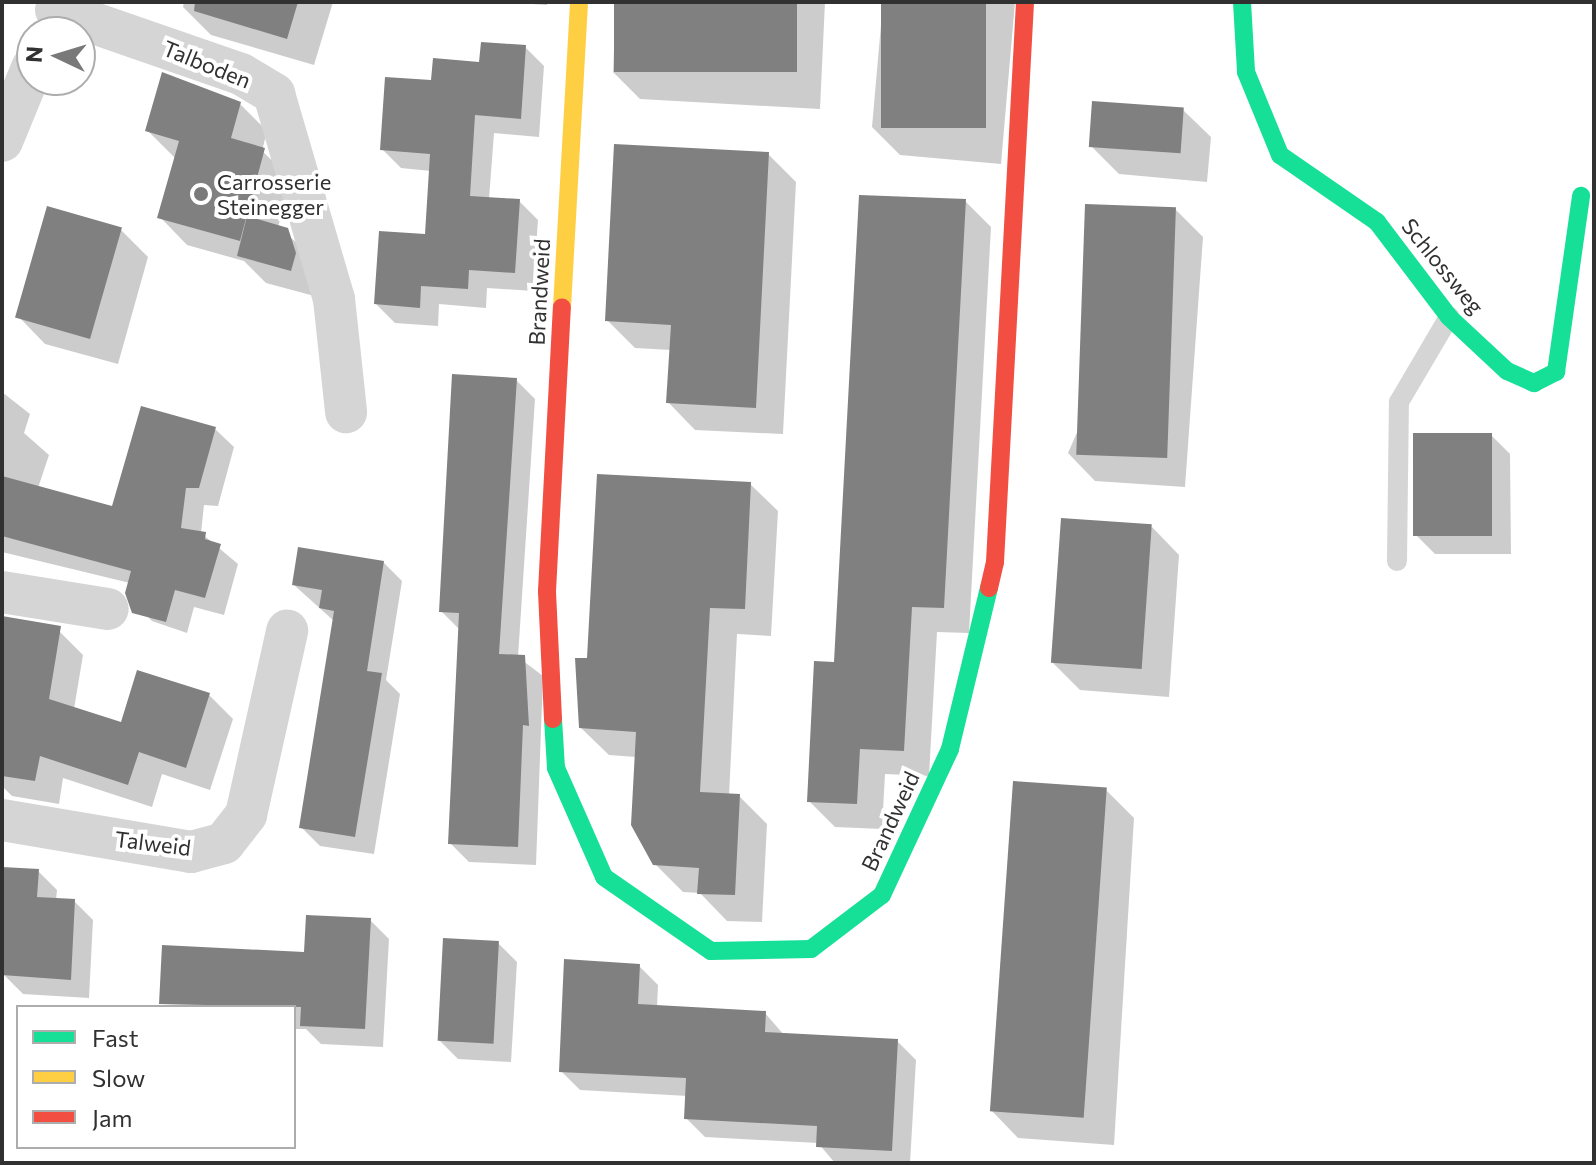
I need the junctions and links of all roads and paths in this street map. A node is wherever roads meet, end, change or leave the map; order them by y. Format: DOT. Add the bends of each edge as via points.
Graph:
graph roads {
  1 [pos="579,2"];
  2 [pos="1025,2"];
  3 [pos="1242,2"];
  4 [pos="54,15"];
  5 [pos="20,96"];
  6 [pos="2,141"];
  7 [pos="1581,196"];
  8 [pos="1449,317"];
  9 [pos="346,412"];
  10 [pos="1397,561"];
  11 [pos="2,592"];
  12 [pos="108,609"];
  13 [pos="287,631"];
  14 [pos="2,820"];
  1 -- 2 [label="street, Brandweid" via="547,591 556,768 604,877 711,951 811,949 882,895 950,749 995,562"];
  3 -- 8 [label="street, Schlossweg" via="1246,72 1280,155 1377,222"];
  4 -- 9 [label="street, Talboden" via="241,74 274,94 334,299"];
  5 -- 6 [label="street"];
  7 -- 8 [label="street, Schlossweg" via="1556,372 1534,383 1507,371"];
  8 -- 10 [label="lane" via="1399,402"];
  11 -- 12 [label="street"];
  13 -- 14 [label="street, Talweid" via="246,815 224,843 191,852"];
}
